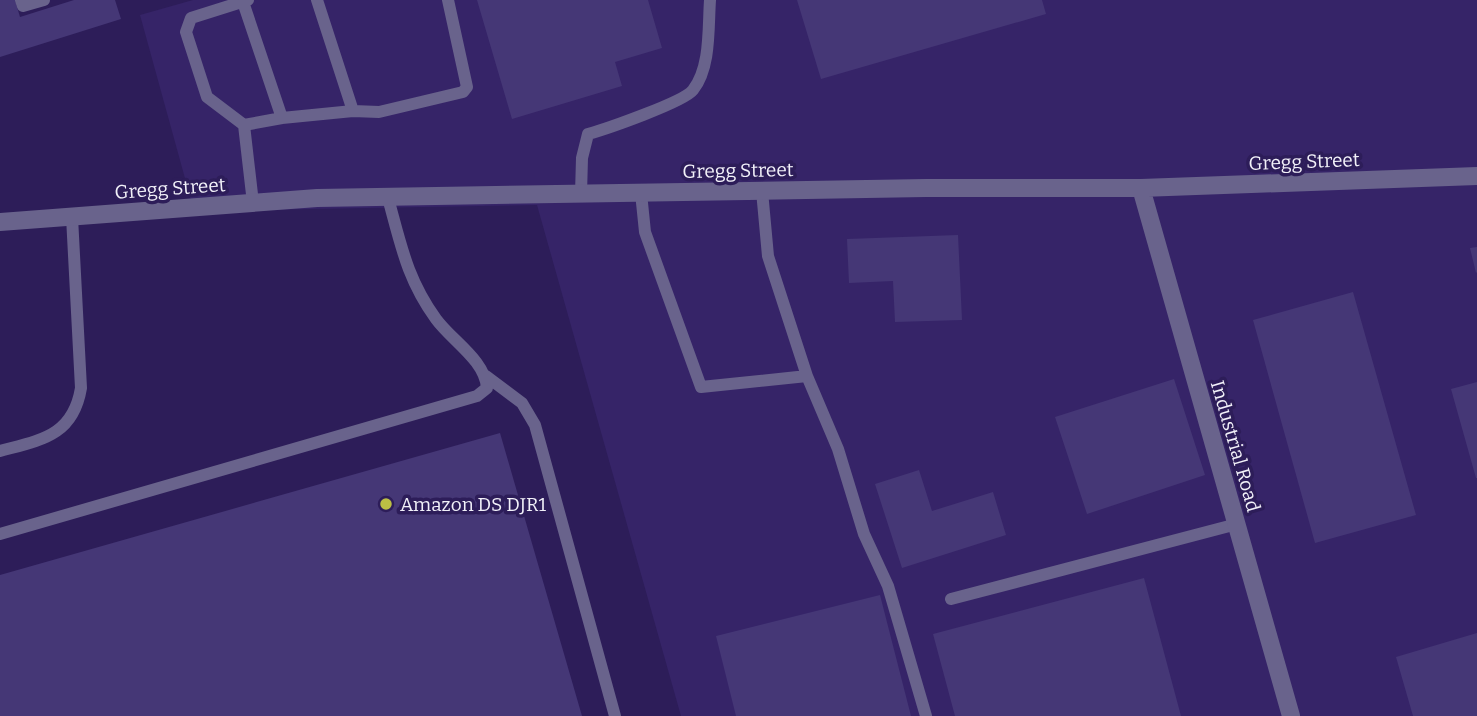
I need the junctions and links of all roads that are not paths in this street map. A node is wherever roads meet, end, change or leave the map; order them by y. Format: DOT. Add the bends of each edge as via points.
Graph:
graph roads {
  1 [pos="21,0"];
  2 [pos="44,0"];
  3 [pos="317,0"];
  4 [pos="448,0"];
  5 [pos="710,0"];
  6 [pos="246,1"];
  7 [pos="353,111"];
  8 [pos="282,118"];
  9 [pos="244,125"];
  10 [pos="1477,176"];
  11 [pos="1141,188"];
  12 [pos="762,191"];
  13 [pos="641,193"];
  14 [pos="581,194"];
  15 [pos="388,198"];
  16 [pos="253,203"];
  17 [pos="72,217"];
  18 [pos="0,222"];
  19 [pos="486,376"];
  20 [pos="807,376"];
  21 [pos="0,451"];
  22 [pos="1237,524"];
  23 [pos="0,534"];
  24 [pos="951,598"];
  25 [pos="615,716"];
  26 [pos="926,716"];
  27 [pos="1291,716"];
  1 -- 2 [label="lane" via="23,6"];
  3 -- 7 [label="lane"];
  4 -- 7 [label="lane" via="466,78 463,92 379,112"];
  5 -- 14 [label="lane" via="704,68 692,92 588,134"];
  6 -- 8 [label="lane"];
  6 -- 9 [label="lane" via="191,18 186,32 207,97"];
  7 -- 8 [label="lane"];
  8 -- 9 [label="lane"];
  9 -- 16 [label="lane"];
  10 -- 11 [label="street, Gregg Street"];
  11 -- 12 [label="street, Gregg Street"];
  11 -- 22 [label="street, Industrial Road"];
  12 -- 13 [label="street, Gregg Street"];
  12 -- 20 [label="lane" via="768,256"];
  13 -- 14 [label="street, Gregg Street"];
  13 -- 20 [label="lane" via="645,232 701,387"];
  14 -- 15 [label="street, Gregg Street"];
  15 -- 16 [label="street, Gregg Street"];
  15 -- 19 [label="lane" via="410,278 439,323"];
  16 -- 17 [label="street, Gregg Street"];
  17 -- 18 [label="street, Gregg Street"];
  17 -- 21 [label="lane" via="81,388 78,404 61,429 41,440"];
  19 -- 23 [label="lane" via="486,388 477,396"];
  19 -- 25 [label="lane" via="522,402 535,425"];
  20 -- 26 [label="lane" via="838,450 863,534 888,586"];
  22 -- 24 [label="lane"];
  22 -- 27 [label="street, Industrial Road"];
}
